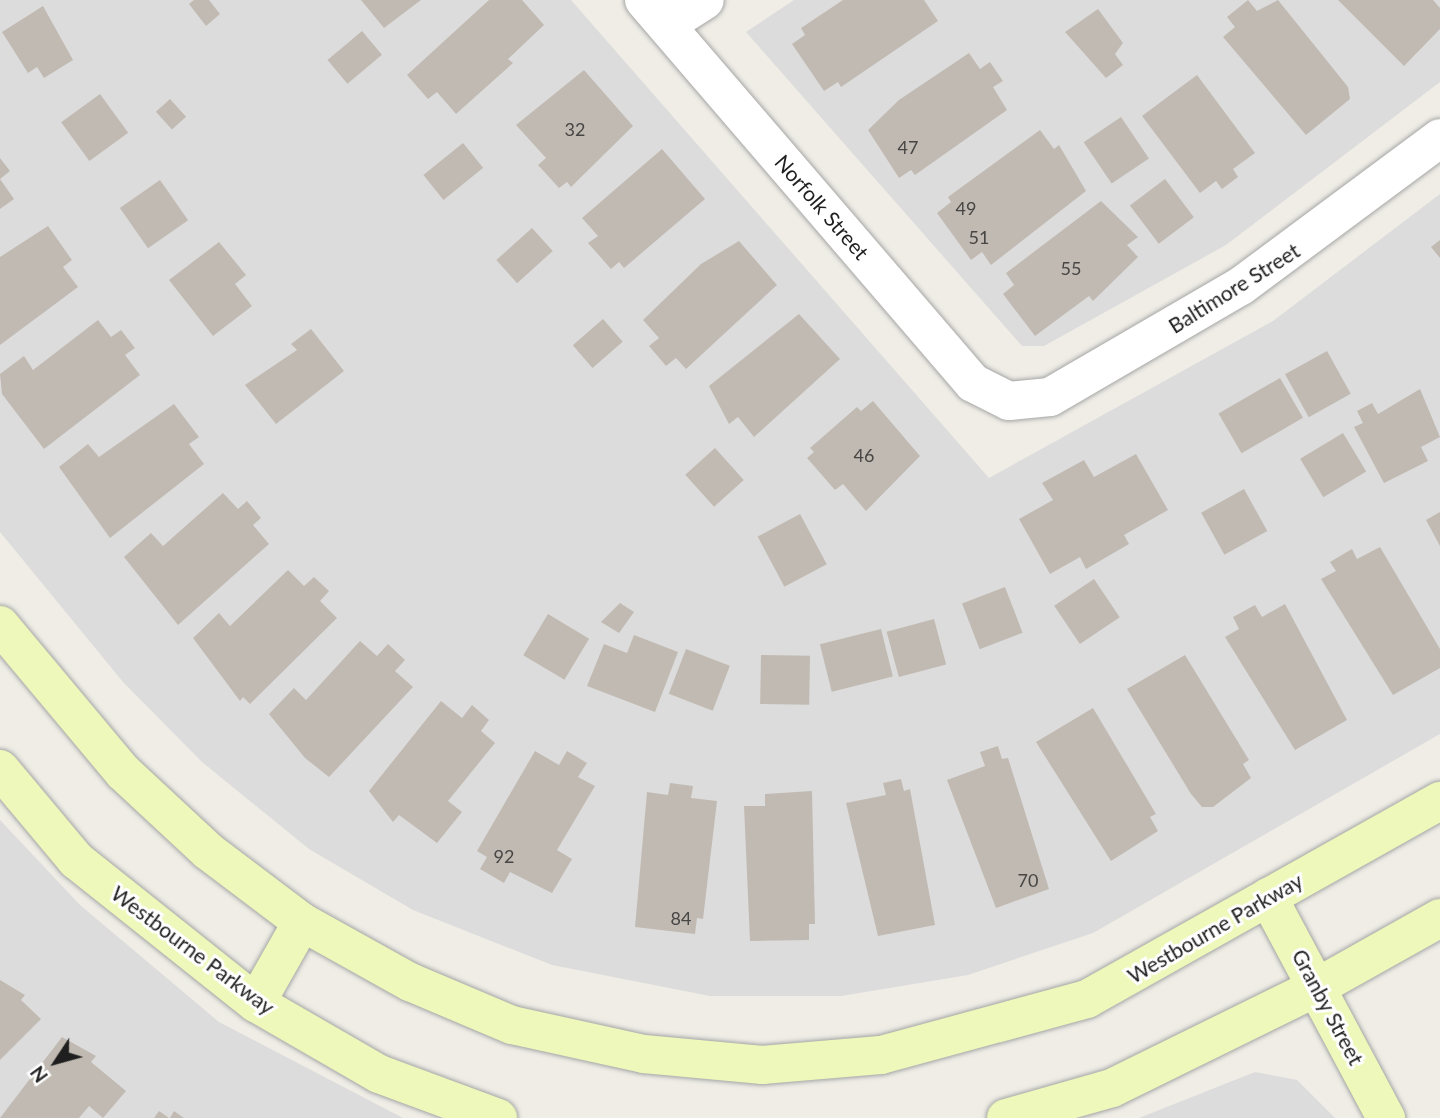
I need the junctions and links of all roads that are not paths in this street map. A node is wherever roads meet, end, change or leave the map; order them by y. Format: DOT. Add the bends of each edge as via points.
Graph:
graph roads {
  1 [pos="705,0"];
  2 [pos="655,13"];
  3 [pos="1440,138"];
  4 [pos="1009,401"];
  5 [pos="0,625"];
  6 [pos="0,769"];
  7 [pos="1440,801"];
  8 [pos="1268,897"];
  9 [pos="1440,918"];
  10 [pos="302,922"];
  11 [pos="1319,986"];
  12 [pos="256,1003"];
  13 [pos="498,1118"];
  14 [pos="1006,1118"];
  15 [pos="1386,1118"];
  1 -- 2 [label="street"];
  2 -- 4 [label="street, Norfolk Street" via="973,383"];
  3 -- 4 [label="street, Baltimore Street" via="1241,286 1050,397"];
  5 -- 10 [label="main road, Westbourne Parkway" via="122,772 208,851"];
  6 -- 12 [label="main road, Westbourne Parkway" via="76,860"];
  7 -- 8 [label="main road, Westbourne Parkway"];
  8 -- 10 [label="main road, Westbourne Parkway" via="1187,949 1087,999 881,1055 762,1065 644,1054 512,1025 410,982"];
  8 -- 11 [label="main road, Granby Street"];
  9 -- 11 [label="main road"];
  10 -- 12 [label="main road"];
  11 -- 14 [label="main road" via="1112,1088"];
  11 -- 15 [label="main road, Granby Street"];
  12 -- 13 [label="main road, Westbourne Parkway" via="379,1074"];
}
